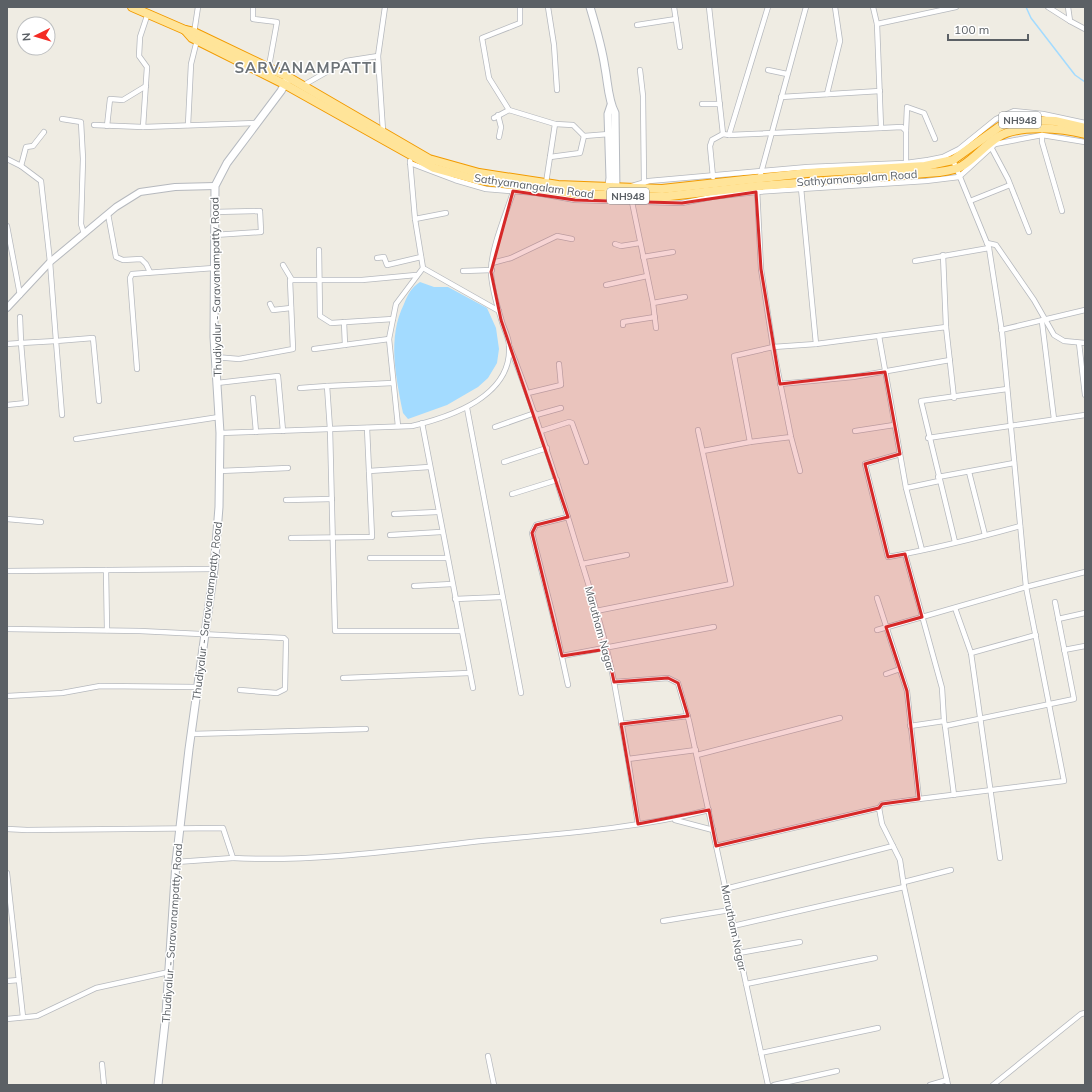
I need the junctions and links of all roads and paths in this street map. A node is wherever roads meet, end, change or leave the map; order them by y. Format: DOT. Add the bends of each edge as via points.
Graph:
graph roads {
  1 [pos="132,7"];
  2 [pos="198,7"];
  3 [pos="253,7"];
  4 [pos="385,7"];
  5 [pos="520,7"];
  6 [pos="548,7"];
  7 [pos="590,7"];
  8 [pos="674,7"];
  9 [pos="709,7"];
  10 [pos="768,7"];
  11 [pos="806,7"];
  12 [pos="835,7"];
  13 [pos="873,7"];
  14 [pos="956,7"];
  15 [pos="1048,7"];
  16 [pos="1068,7"];
  17 [pos="930,10"];
  18 [pos="148,13"];
  19 [pos="676,19"];
  20 [pos="1070,21"];
  21 [pos="877,24"];
  22 [pos="637,25"];
  23 [pos="1085,29"];
  24 [pos="194,37"];
  25 [pos="680,47"];
  26 [pos="378,56"];
  27 [pos="269,66"];
  28 [pos="640,70"];
  29 [pos="768,70"];
  30 [pos="787,74"];
  31 [pos="288,77"];
  32 [pos="284,84"];
  33 [pos="146,86"];
  34 [pos="302,86"];
  35 [pos="557,90"];
  36 [pos="880,91"];
  37 [pos="827,94"];
  38 [pos="781,96"];
  39 [pos="702,104"];
  40 [pos="720,104"];
  41 [pos="611,105"];
  42 [pos="509,110"];
  43 [pos="62,119"];
  44 [pos="256,123"];
  45 [pos="1085,123"];
  46 [pos="555,124"];
  47 [pos="94,125"];
  48 [pos="107,126"];
  49 [pos="188,126"];
  50 [pos="143,127"];
  51 [pos="882,128"];
  52 [pos="1085,128"];
  53 [pos="383,131"];
  54 [pos="906,131"];
  55 [pos="44,132"];
  56 [pos="609,134"];
  57 [pos="723,134"];
  58 [pos="771,134"];
  59 [pos="1085,134"];
  60 [pos="730,135"];
  61 [pos="1042,135"];
  62 [pos="584,136"];
  63 [pos="500,137"];
  64 [pos="935,139"];
  65 [pos="1085,142"];
  66 [pos="991,147"];
  67 [pos="550,157"];
  68 [pos="7,159"];
  69 [pos="410,160"];
  70 [pos="953,160"];
  71 [pos="906,163"];
  72 [pos="21,166"];
  73 [pos="958,172"];
  74 [pos="712,176"];
  75 [pos="759,182"];
  76 [pos="546,183"];
  77 [pos="644,183"];
  78 [pos="1010,185"];
  79 [pos="215,186"];
  80 [pos="514,188"];
  81 [pos="801,188"];
  82 [pos="614,191"];
  83 [pos="970,201"];
  84 [pos="632,202"];
  85 [pos="1062,211"];
  86 [pos="214,212"];
  87 [pos="446,213"];
  88 [pos="108,214"];
  89 [pos="415,218"];
  90 [pos="7,226"];
  91 [pos="1029,232"];
  92 [pos="84,234"];
  93 [pos="214,235"];
  94 [pos="572,239"];
  95 [pos="640,243"];
  96 [pos="615,244"];
  97 [pos="988,245"];
  98 [pos="319,250"];
  99 [pos="673,252"];
  100 [pos="943,255"];
  101 [pos="421,257"];
  102 [pos="643,257"];
  103 [pos="377,258"];
  104 [pos="915,261"];
  105 [pos="50,262"];
  106 [pos="492,263"];
  107 [pos="283,265"];
  108 [pos="214,268"];
  109 [pos="423,268"];
  110 [pos="492,270"];
  111 [pos="463,271"];
  112 [pos="150,272"];
  113 [pos="416,275"];
  114 [pos="647,276"];
  115 [pos="292,280"];
  116 [pos="320,280"];
  117 [pos="606,285"];
  118 [pos="20,295"];
  119 [pos="684,297"];
  120 [pos="653,303"];
  121 [pos="270,304"];
  122 [pos="7,308"];
  123 [pos="291,308"];
  124 [pos="1085,310"];
  125 [pos="499,311"];
  126 [pos="20,317"];
  127 [pos="655,317"];
  128 [pos="393,319"];
  129 [pos="1044,321"];
  130 [pos="344,322"];
  131 [pos="623,326"];
  132 [pos="946,327"];
  133 [pos="656,328"];
  134 [pos="1001,330"];
  135 [pos="879,336"];
  136 [pos="389,339"];
  137 [pos="56,341"];
  138 [pos="21,343"];
  139 [pos="1079,343"];
  140 [pos="1085,343"];
  141 [pos="7,344"];
  142 [pos="816,344"];
  143 [pos="345,345"];
  144 [pos="509,345"];
  145 [pos="773,347"];
  146 [pos="314,349"];
  147 [pos="215,358"];
  148 [pos="950,360"];
  149 [pos="559,364"];
  150 [pos="137,369"];
  151 [pos="885,372"];
  152 [pos="217,383"];
  153 [pos="393,383"];
  154 [pos="780,384"];
  155 [pos="327,386"];
  156 [pos="300,388"];
  157 [pos="1007,389"];
  158 [pos="528,392"];
  159 [pos="1085,395"];
  160 [pos="253,398"];
  161 [pos="954,398"];
  162 [pos="99,401"];
  163 [pos="7,405"];
  164 [pos="467,408"];
  165 [pos="561,408"];
  166 [pos="62,414"];
  167 [pos="535,414"];
  168 [pos="1085,415"];
  169 [pos="219,416"];
  170 [pos="1054,419"];
  171 [pos="422,423"];
  172 [pos="894,425"];
  173 [pos="398,426"];
  174 [pos="1011,426"];
  175 [pos="495,427"];
  176 [pos="367,428"];
  177 [pos="330,429"];
  178 [pos="698,430"];
  179 [pos="283,431"];
  180 [pos="541,431"];
  181 [pos="855,431"];
  182 [pos="256,432"];
  183 [pos="220,433"];
  184 [pos="791,437"];
  185 [pos="928,438"];
  186 [pos="76,439"];
  187 [pos="750,442"];
  188 [pos="546,448"];
  189 [pos="703,451"];
  190 [pos="900,454"];
  191 [pos="504,462"];
  192 [pos="586,462"];
  193 [pos="1014,463"];
  194 [pos="428,467"];
  195 [pos="288,468"];
  196 [pos="219,471"];
  197 [pos="369,471"];
  198 [pos="800,471"];
  199 [pos="969,472"];
  200 [pos="938,479"];
  201 [pos="556,480"];
  202 [pos="906,488"];
  203 [pos="512,494"];
  204 [pos="332,499"];
  205 [pos="286,500"];
  206 [pos="437,512"];
  207 [pos="394,514"];
  208 [pos="568,517"];
  209 [pos="7,519"];
  210 [pos="41,522"];
  211 [pos="1020,526"];
  212 [pos="442,532"];
  213 [pos="390,534"];
  214 [pos="985,535"];
  215 [pos="333,537"];
  216 [pos="291,538"];
  217 [pos="955,542"];
  218 [pos="922,550"];
  219 [pos="905,554"];
  220 [pos="627,555"];
  221 [pos="370,558"];
  222 [pos="446,558"];
  223 [pos="582,564"];
  224 [pos="214,569"];
  225 [pos="106,570"];
  226 [pos="7,571"];
  227 [pos="1085,572"];
  228 [pos="452,584"];
  229 [pos="414,586"];
  230 [pos="1026,587"];
  231 [pos="502,597"];
  232 [pos="877,598"];
  233 [pos="455,599"];
  234 [pos="1055,602"];
  235 [pos="956,608"];
  236 [pos="596,611"];
  237 [pos="1085,613"];
  238 [pos="922,617"];
  239 [pos="1058,619"];
  240 [pos="714,627"];
  241 [pos="886,628"];
  242 [pos="7,629"];
  243 [pos="107,630"];
  244 [pos="877,630"];
  245 [pos="461,631"];
  246 [pos="205,634"];
  247 [pos="1036,635"];
  248 [pos="1085,646"];
  249 [pos="607,649"];
  250 [pos="1064,650"];
  251 [pos="971,653"];
  252 [pos="562,656"];
  253 [pos="900,669"];
  254 [pos="469,673"];
  255 [pos="886,674"];
  256 [pos="343,678"];
  257 [pos="614,682"];
  258 [pos="568,685"];
  259 [pos="198,687"];
  260 [pos="473,688"];
  261 [pos="240,690"];
  262 [pos="521,693"];
  263 [pos="7,696"];
  264 [pos="1050,704"];
  265 [pos="688,716"];
  266 [pos="840,718"];
  267 [pos="980,719"];
  268 [pos="944,720"];
  269 [pos="621,724"];
  270 [pos="910,726"];
  271 [pos="946,726"];
  272 [pos="366,728"];
  273 [pos="191,734"];
  274 [pos="696,750"];
  275 [pos="697,755"];
  276 [pos="628,759"];
  277 [pos="990,790"];
  278 [pos="954,795"];
  279 [pos="919,799"];
  280 [pos="879,808"];
  281 [pos="709,810"];
  282 [pos="673,820"];
  283 [pos="638,824"];
  284 [pos="180,828"];
  285 [pos="7,829"];
  286 [pos="713,830"];
  287 [pos="716,846"];
  288 [pos="893,846"];
  289 [pos="233,858"];
  290 [pos="1000,858"];
  291 [pos="176,862"];
  292 [pos="951,870"];
  293 [pos="7,873"];
  294 [pos="904,884"];
  295 [pos="725,889"];
  296 [pos="730,910"];
  297 [pos="664,921"];
  298 [pos="733,926"];
  299 [pos="800,942"];
  300 [pos="739,953"];
  301 [pos="875,958"];
  302 [pos="169,972"];
  303 [pos="19,980"];
  304 [pos="7,981"];
  305 [pos="746,984"];
  306 [pos="1085,1013"];
  307 [pos="23,1018"];
  308 [pos="7,1019"];
  309 [pos="878,1028"];
  310 [pos="760,1052"];
  311 [pos="488,1056"];
  312 [pos="102,1064"];
  313 [pos="837,1071"];
  314 [pos="947,1080"];
  315 [pos="104,1085"];
  316 [pos="158,1085"];
  317 [pos="494,1085"];
  318 [pos="768,1085"];
  319 [pos="774,1085"];
  320 [pos="930,1085"];
  321 [pos="948,1085"];
  322 [pos="993,1085"];
  1 -- 18 [label="highway, Sathyamangalam Road / NH948"];
  2 -- 24 [label="street"];
  3 -- 27 [label="street" via="253,19 277,22"];
  4 -- 26 [label="street"];
  5 -- 42 [label="street" via="520,22 482,38 489,78"];
  6 -- 35 [label="street"];
  7 -- 41 [label="main road"];
  8 -- 19 [label="street"];
  9 -- 40 [label="street"];
  10 -- 60 [label="street"];
  11 -- 30 [label="street"];
  12 -- 37 [label="street" via="840,41"];
  13 -- 21 [label="street"];
  14 -- 17 [label="street"];
  15 -- 20 [label="street"];
  16 -- 20 [label="street"];
  17 -- 21 [label="street"];
  18 -- 24 [label="highway, Sathyamangalam Road / NH948" via="185,30"];
  18 -- 33 [label="street" via="140,36 139,56 147,67"];
  19 -- 22 [label="street"];
  19 -- 25 [label="street"];
  20 -- 23 [label="street"];
  21 -- 36 [label="street"];
  24 -- 27 [label="highway, NH948"];
  24 -- 32 [label="highway, Sathyamangalam Road / NH948"];
  24 -- 49 [label="street"];
  26 -- 34 [label="street" via="346,61"];
  26 -- 53 [label="street"];
  27 -- 31 [label="highway, NH948"];
  28 -- 77 [label="street" via="643,96"];
  29 -- 30 [label="street"];
  30 -- 38 [label="street"];
  31 -- 32 [label="main road, Thudiyalur - Saravanampatty Road"];
  31 -- 34 [label="highway, NH948"];
  32 -- 44 [label="main road, Thudiyalur - Saravanampatty Road" via="282,91"];
  32 -- 69 [label="highway, Sathyamangalam Road / NH948" via="384,139"];
  33 -- 48 [label="street" via="124,100 110,99"];
  33 -- 50 [label="street"];
  34 -- 53 [label="highway, NH948"];
  36 -- 37 [label="street"];
  36 -- 51 [label="street"];
  37 -- 38 [label="street"];
  38 -- 58 [label="street"];
  39 -- 40 [label="street"];
  40 -- 57 [label="street"];
  41 -- 56 [label="main road" via="608,114"];
  41 -- 82 [label="main road" via="616,113"];
  42 -- 46 [label="street"];
  42 -- 63 [label="street" via="496,116"];
  43 -- 92 [label="street" via="81,122 84,160 81,224"];
  44 -- 49 [label="street"];
  44 -- 79 [label="main road, Thudiyalur - Saravanampatty Road" via="227,163"];
  45 -- 71 [label="street" via="1014,111 996,119 952,153"];
  46 -- 62 [label="street" via="573,125"];
  46 -- 67 [label="street"];
  47 -- 48 [label="street"];
  48 -- 50 [label="street"];
  49 -- 50 [label="street"];
  51 -- 54 [label="street" via="902,127"];
  51 -- 58 [label="street"];
  52 -- 70 [label="highway, NH948" via="1055,121 1012,121 999,127"];
  53 -- 76 [label="highway, NH948" via="429,159 479,173"];
  54 -- 64 [label="street" via="907,107 924,113"];
  54 -- 71 [label="street"];
  55 -- 72 [label="street" via="33,146 26,147"];
  56 -- 62 [label="street"];
  56 -- 82 [label="main road"];
  57 -- 60 [label="street"];
  57 -- 74 [label="street" via="712,140 710,146"];
  58 -- 60 [label="street"];
  58 -- 75 [label="street"];
  59 -- 73 [label="highway, Sathyamangalam Road / NH948" via="1040,129 1011,132 1000,136"];
  61 -- 65 [label="street"];
  61 -- 66 [label="street" via="1013,139"];
  61 -- 85 [label="street"];
  62 -- 67 [label="street" via="580,153"];
  66 -- 73 [label="street"];
  66 -- 78 [label="street"];
  67 -- 76 [label="street"];
  68 -- 72 [label="street"];
  69 -- 80 [label="highway, Sathyamangalam Road / NH948"];
  69 -- 89 [label="street"];
  70 -- 73 [label="street"];
  70 -- 75 [label="highway, NH948" via="925,166"];
  71 -- 75 [label="street" via="808,167"];
  72 -- 105 [label="street" via="41,181"];
  73 -- 75 [label="highway, Sathyamangalam Road / NH948"];
  73 -- 81 [label="street" via="926,181"];
  73 -- 83 [label="street"];
  74 -- 75 [label="street"];
  74 -- 77 [label="street"];
  75 -- 81 [label="street"];
  75 -- 82 [label="highway, Sathyamangalam Road / NH948" via="661,197"];
  75 -- 84 [label="street" via="712,197 682,203"];
  75 -- 145 [label="street" via="761,269"];
  76 -- 82 [label="highway, NH948"];
  77 -- 82 [label="street"];
  78 -- 83 [label="street"];
  78 -- 91 [label="street"];
  79 -- 86 [label="main road, Thudiyalur - Saravanampatty Road"];
  79 -- 88 [label="street" via="175,187 140,192"];
  80 -- 82 [label="highway, Sathyamangalam Road / NH948" via="580,194"];
  80 -- 84 [label="street" via="575,200"];
  80 -- 106 [label="street"];
  81 -- 142 [label="street"];
  83 -- 97 [label="street"];
  84 -- 95 [label="street"];
  86 -- 93 [label="main road, Thudiyalur - Saravanampatty Road"];
  86 -- 93 [label="street" via="260,212 261,232"];
  87 -- 89 [label="street"];
  88 -- 92 [label="street"];
  88 -- 112 [label="street" via="116,257 123,260 141,260"];
  89 -- 101 [label="street"];
  90 -- 118 [label="street"];
  92 -- 105 [label="street"];
  93 -- 108 [label="main road, Thudiyalur - Saravanampatty Road"];
  94 -- 106 [label="street" via="557,236 511,258"];
  95 -- 96 [label="street" via="621,246"];
  95 -- 102 [label="street"];
  97 -- 100 [label="street"];
  97 -- 129 [label="street" via="996,245 1034,300"];
  97 -- 134 [label="street"];
  98 -- 116 [label="street"];
  99 -- 102 [label="street"];
  100 -- 104 [label="street"];
  100 -- 132 [label="street"];
  101 -- 103 [label="street" via="387,265 384,258"];
  101 -- 109 [label="street"];
  102 -- 114 [label="street"];
  105 -- 118 [label="street"];
  105 -- 137 [label="street"];
  106 -- 110 [label="street"];
  107 -- 115 [label="street"];
  108 -- 112 [label="street"];
  108 -- 147 [label="main road, Thudiyalur - Saravanampatty Road"];
  109 -- 113 [label="street"];
  109 -- 125 [label="street"];
  110 -- 111 [label="street"];
  110 -- 125 [label="street"];
  112 -- 150 [label="street" via="132,274 130,278"];
  113 -- 116 [label="street" via="362,280"];
  113 -- 128 [label="street" via="396,304"];
  114 -- 117 [label="street"];
  114 -- 120 [label="street"];
  115 -- 116 [label="street"];
  115 -- 123 [label="street"];
  116 -- 130 [label="street" via="320,316 332,323"];
  118 -- 122 [label="street"];
  119 -- 120 [label="street"];
  120 -- 127 [label="street"];
  121 -- 123 [label="street" via="273,310"];
  123 -- 147 [label="street" via="293,349 239,359"];
  124 -- 129 [label="street"];
  125 -- 144 [label="street"];
  126 -- 138 [label="street"];
  127 -- 131 [label="street" via="623,322"];
  127 -- 133 [label="street"];
  128 -- 130 [label="street"];
  128 -- 136 [label="street"];
  129 -- 134 [label="street"];
  129 -- 139 [label="street" via="1058,338"];
  129 -- 170 [label="street"];
  130 -- 143 [label="street"];
  132 -- 135 [label="street"];
  132 -- 148 [label="street"];
  134 -- 157 [label="street"];
  135 -- 142 [label="street"];
  135 -- 151 [label="street"];
  136 -- 143 [label="street"];
  136 -- 153 [label="street"];
  137 -- 138 [label="street"];
  137 -- 162 [label="street" via="93,338"];
  137 -- 166 [label="street"];
  138 -- 141 [label="street"];
  138 -- 163 [label="street" via="26,403"];
  139 -- 140 [label="street"];
  139 -- 159 [label="street"];
  142 -- 145 [label="street"];
  143 -- 146 [label="street"];
  144 -- 158 [label="street, Marutham Nagar"];
  144 -- 164 [label="street" via="505,370 495,386"];
  145 -- 154 [label="street"];
  145 -- 187 [label="street" via="734,356"];
  147 -- 152 [label="main road, Thudiyalur - Saravanampatty Road"];
  148 -- 151 [label="street"];
  148 -- 161 [label="street"];
  149 -- 158 [label="street" via="562,385"];
  151 -- 154 [label="street"];
  151 -- 172 [label="street"];
  152 -- 169 [label="main road, Thudiyalur - Saravanampatty Road"];
  152 -- 179 [label="street" via="278,376"];
  153 -- 155 [label="street"];
  153 -- 173 [label="street"];
  154 -- 184 [label="street"];
  155 -- 156 [label="street"];
  155 -- 177 [label="street"];
  157 -- 161 [label="street"];
  157 -- 174 [label="street"];
  158 -- 167 [label="street, Marutham Nagar"];
  160 -- 182 [label="street"];
  161 -- 185 [label="street" via="921,401"];
  164 -- 171 [label="street"];
  164 -- 231 [label="street"];
  165 -- 167 [label="street"];
  167 -- 175 [label="street"];
  167 -- 180 [label="street, Marutham Nagar"];
  168 -- 170 [label="street"];
  169 -- 183 [label="main road, Thudiyalur - Saravanampatty Road"];
  169 -- 186 [label="street"];
  170 -- 174 [label="street"];
  171 -- 173 [label="street"];
  171 -- 194 [label="street"];
  172 -- 181 [label="street"];
  172 -- 190 [label="street"];
  173 -- 176 [label="street"];
  174 -- 185 [label="street"];
  174 -- 193 [label="street"];
  176 -- 177 [label="street"];
  176 -- 197 [label="street"];
  177 -- 179 [label="street"];
  177 -- 204 [label="street"];
  178 -- 189 [label="street"];
  179 -- 182 [label="street"];
  180 -- 188 [label="street, Marutham Nagar"];
  180 -- 192 [label="street" via="572,423"];
  182 -- 183 [label="street"];
  183 -- 196 [label="main road, Thudiyalur - Saravanampatty Road"];
  184 -- 187 [label="street"];
  184 -- 198 [label="street"];
  185 -- 200 [label="street"];
  187 -- 189 [label="street"];
  188 -- 191 [label="street"];
  188 -- 201 [label="street, Marutham Nagar"];
  189 -- 236 [label="street" via="731,584"];
  190 -- 202 [label="street"];
  190 -- 219 [label="street" via="865,464 888,557"];
  193 -- 199 [label="street"];
  193 -- 211 [label="street"];
  194 -- 197 [label="street"];
  194 -- 206 [label="street"];
  195 -- 196 [label="street"];
  196 -- 224 [label="main road, Thudiyalur - Saravanampatty Road"];
  197 -- 215 [label="street" via="372,537"];
  199 -- 200 [label="street"];
  199 -- 214 [label="street"];
  200 -- 202 [label="street"];
  200 -- 217 [label="street"];
  201 -- 203 [label="street"];
  201 -- 208 [label="street, Marutham Nagar"];
  202 -- 218 [label="street"];
  204 -- 205 [label="street"];
  204 -- 215 [label="street"];
  206 -- 207 [label="street"];
  206 -- 212 [label="street"];
  208 -- 223 [label="street, Marutham Nagar"];
  208 -- 252 [label="street" via="536,525 532,533"];
  209 -- 210 [label="street"];
  211 -- 214 [label="street"];
  211 -- 230 [label="street"];
  212 -- 213 [label="street"];
  212 -- 222 [label="street"];
  214 -- 217 [label="street"];
  215 -- 216 [label="street"];
  215 -- 245 [label="street" via="335,631"];
  217 -- 218 [label="street"];
  218 -- 219 [label="street"];
  219 -- 238 [label="street"];
  220 -- 223 [label="street"];
  221 -- 222 [label="street"];
  222 -- 228 [label="street"];
  223 -- 236 [label="street, Marutham Nagar"];
  224 -- 225 [label="street"];
  224 -- 246 [label="main road, Thudiyalur - Saravanampatty Road"];
  225 -- 226 [label="street"];
  225 -- 243 [label="street"];
  227 -- 230 [label="street"];
  228 -- 229 [label="street"];
  228 -- 233 [label="street"];
  230 -- 235 [label="street"];
  230 -- 247 [label="street"];
  231 -- 233 [label="street"];
  231 -- 262 [label="street"];
  232 -- 241 [label="street"];
  233 -- 245 [label="street"];
  234 -- 239 [label="street"];
  235 -- 238 [label="street"];
  235 -- 251 [label="street"];
  236 -- 249 [label="street, Marutham Nagar"];
  237 -- 239 [label="street"];
  238 -- 241 [label="street"];
  238 -- 268 [label="street" via="942,688"];
  239 -- 250 [label="street"];
  240 -- 249 [label="street"];
  241 -- 244 [label="street"];
  241 -- 253 [label="street"];
  242 -- 243 [label="street"];
  243 -- 246 [label="street"];
  245 -- 254 [label="street"];
  246 -- 259 [label="main road, Thudiyalur - Saravanampatty Road"];
  246 -- 261 [label="street" via="280,636 286,640 285,689 277,693"];
  247 -- 251 [label="street"];
  247 -- 264 [label="street"];
  248 -- 250 [label="street"];
  249 -- 252 [label="street"];
  249 -- 257 [label="street, Marutham Nagar"];
  250 -- 264 [label="street" via="1074,699"];
  251 -- 267 [label="street"];
  252 -- 258 [label="street"];
  253 -- 255 [label="street"];
  253 -- 270 [label="street" via="907,691"];
  254 -- 256 [label="street"];
  254 -- 260 [label="street"];
  257 -- 265 [label="street, Marutham Nagar" via="668,678 678,683"];
  257 -- 269 [label="street"];
  259 -- 263 [label="street" via="100,686"];
  259 -- 273 [label="main road, Thudiyalur - Saravanampatty Road"];
  264 -- 267 [label="street"];
  264 -- 277 [label="street" via="1064,781"];
  265 -- 269 [label="street"];
  265 -- 274 [label="street, Marutham Nagar"];
  266 -- 275 [label="street"];
  267 -- 271 [label="street"];
  267 -- 277 [label="street"];
  268 -- 270 [label="street"];
  268 -- 271 [label="street"];
  269 -- 276 [label="street"];
  270 -- 279 [label="street"];
  271 -- 278 [label="street"];
  272 -- 273 [label="street"];
  273 -- 284 [label="main road, Thudiyalur - Saravanampatty Road"];
  274 -- 275 [label="street, Marutham Nagar"];
  274 -- 276 [label="street"];
  275 -- 281 [label="street, Marutham Nagar"];
  276 -- 283 [label="street"];
  277 -- 278 [label="street"];
  277 -- 290 [label="street"];
  278 -- 279 [label="street"];
  279 -- 280 [label="street" via="882,804"];
  280 -- 287 [label="street"];
  280 -- 288 [label="street" via="882,824"];
  281 -- 282 [label="street"];
  281 -- 286 [label="street, Marutham Nagar"];
  282 -- 283 [label="street"];
  282 -- 286 [label="street"];
  283 -- 289 [label="street" via="354,854 270,860"];
  284 -- 285 [label="street"];
  284 -- 289 [label="street" via="223,828"];
  284 -- 291 [label="main road, Thudiyalur - Saravanampatty Road"];
  286 -- 287 [label="street, Marutham Nagar"];
  287 -- 295 [label="street, Marutham Nagar"];
  288 -- 294 [label="street" via="900,860"];
  288 -- 295 [label="street"];
  289 -- 291 [label="street"];
  291 -- 302 [label="main road, Thudiyalur - Saravanampatty Road"];
  292 -- 294 [label="street"];
  293 -- 303 [label="street"];
  294 -- 298 [label="street"];
  294 -- 314 [label="street"];
  295 -- 296 [label="street, Marutham Nagar"];
  296 -- 297 [label="street"];
  296 -- 298 [label="street, Marutham Nagar"];
  298 -- 300 [label="street, Marutham Nagar"];
  299 -- 300 [label="street"];
  300 -- 305 [label="street, Marutham Nagar"];
  301 -- 305 [label="street"];
  302 -- 307 [label="street" via="96,988 37,1016"];
  302 -- 316 [label="main road, Thudiyalur - Saravanampatty Road"];
  303 -- 304 [label="street"];
  303 -- 307 [label="street"];
  305 -- 310 [label="street, Marutham Nagar"];
  306 -- 322 [label="street"];
  307 -- 308 [label="street"];
  309 -- 310 [label="street"];
  310 -- 318 [label="street, Marutham Nagar"];
  311 -- 317 [label="street"];
  312 -- 315 [label="street"];
  313 -- 319 [label="street"];
  314 -- 320 [label="street"];
  314 -- 321 [label="street"];
}
